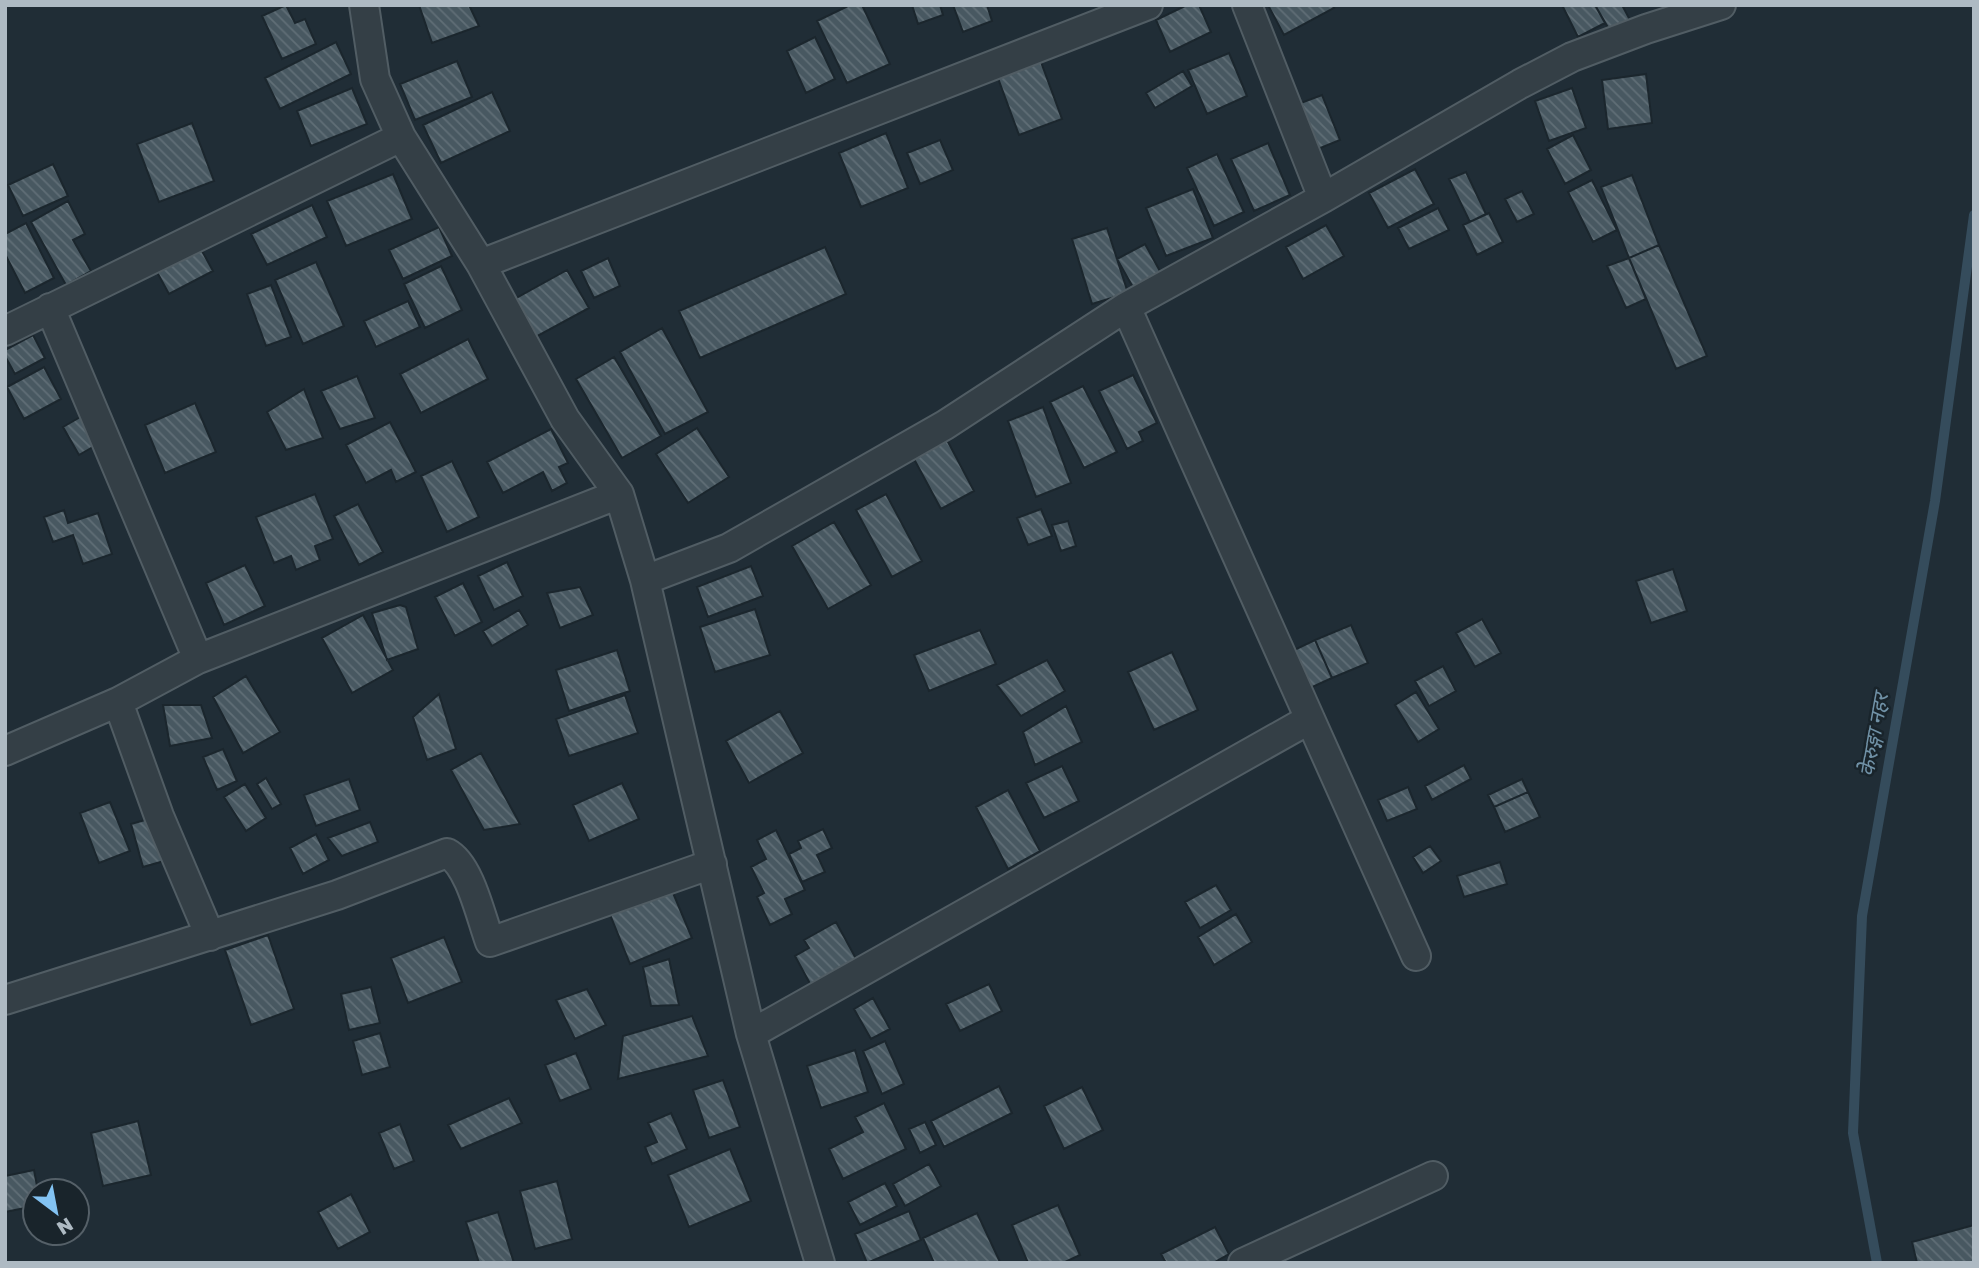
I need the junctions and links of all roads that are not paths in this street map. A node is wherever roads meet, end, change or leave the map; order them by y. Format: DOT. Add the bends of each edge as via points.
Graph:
graph roads {
  1 [pos="364,5"];
  2 [pos="1147,5"];
  3 [pos="1247,5"];
  4 [pos="1721,5"];
  5 [pos="401,137"];
  6 [pos="1323,198"];
  7 [pos="481,264"];
  8 [pos="1126,307"];
  9 [pos="50,308"];
  10 [pos="5,331"];
  11 [pos="619,494"];
  12 [pos="645,580"];
  13 [pos="198,659"];
  14 [pos="118,702"];
  15 [pos="1310,719"];
  16 [pos="5,751"];
  17 [pos="712,864"];
  18 [pos="209,936"];
  19 [pos="1416,956"];
  20 [pos="5,1000"];
  21 [pos="751,1034"];
  22 [pos="1433,1176"];
  23 [pos="820,1263"];
  24 [pos="1243,1263"];
  1 -- 5 [label="street" via="374,79"];
  2 -- 7 [label="street"];
  3 -- 6 [label="street"];
  4 -- 6 [label="street" via="1572,57"];
  5 -- 7 [label="street"];
  5 -- 9 [label="street"];
  6 -- 8 [label="street"];
  7 -- 11 [label="street" via="565,419"];
  8 -- 12 [label="street" via="933,432 729,548"];
  8 -- 15 [label="street"];
  9 -- 10 [label="street"];
  9 -- 13 [label="street"];
  11 -- 12 [label="street"];
  11 -- 13 [label="street"];
  12 -- 17 [label="street"];
  13 -- 14 [label="street"];
  14 -- 16 [label="street"];
  14 -- 18 [label="street"];
  15 -- 19 [label="street"];
  15 -- 21 [label="street"];
  17 -- 18 [label="street" via="490,942 463,869 447,853"];
  17 -- 21 [label="street"];
  18 -- 20 [label="street"];
  21 -- 23 [label="street"];
  22 -- 24 [label="street"];
}
